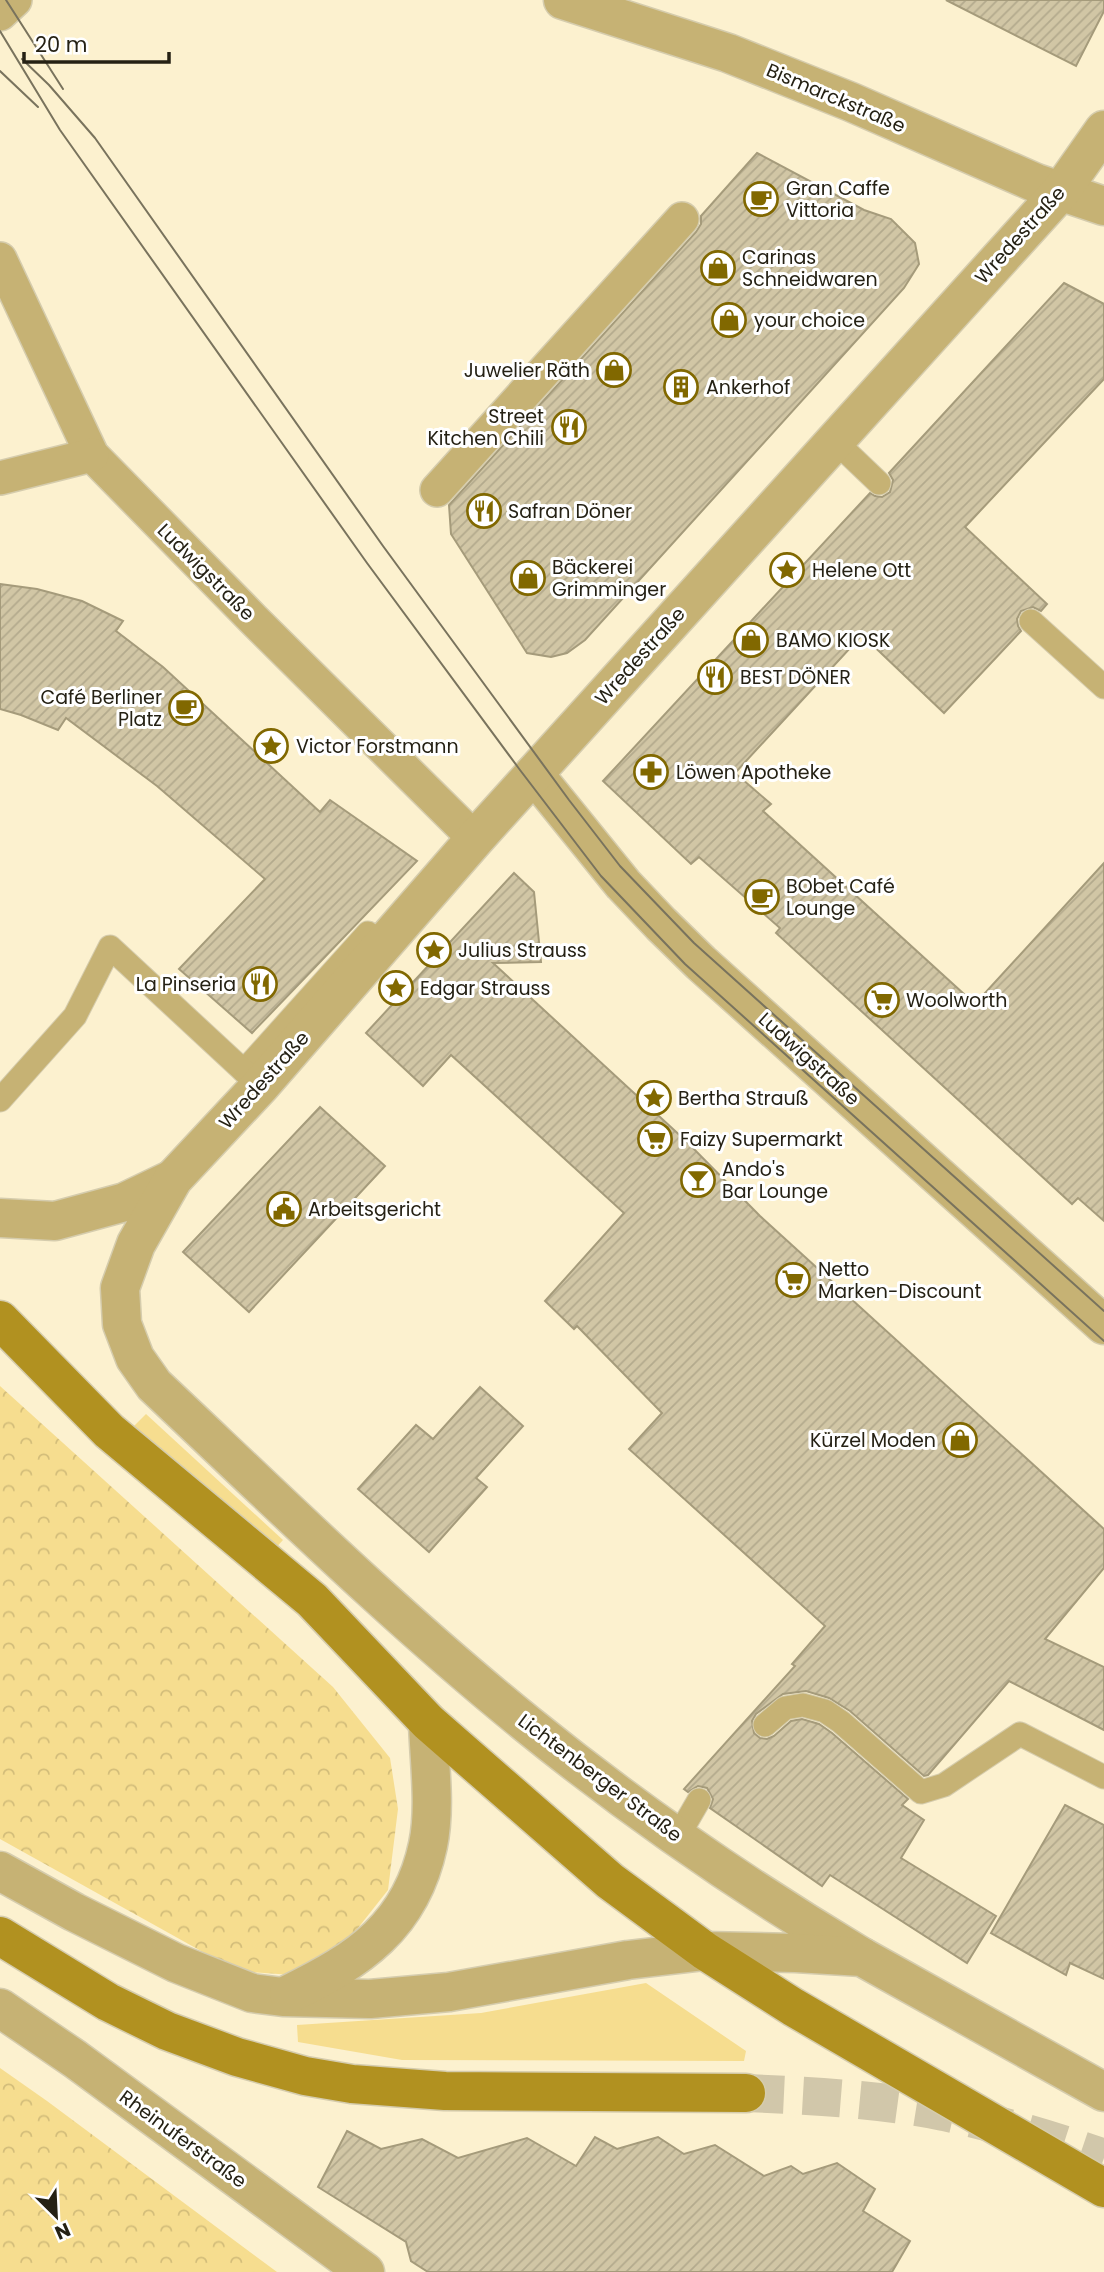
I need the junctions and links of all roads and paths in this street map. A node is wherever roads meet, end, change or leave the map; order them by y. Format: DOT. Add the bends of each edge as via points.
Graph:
graph roads {
  1 [pos="15,0"];
  2 [pos="563,0"];
  3 [pos="0,14"];
  4 [pos="1104,130"];
  5 [pos="1048,187"];
  6 [pos="1104,206"];
  7 [pos="682,219"];
  8 [pos="0,259"];
  9 [pos="835,441"];
  10 [pos="92,455"];
  11 [pos="0,478"];
  12 [pos="879,483"];
  13 [pos="437,490"];
  14 [pos="1031,621"];
  15 [pos="1104,688"];
  16 [pos="534,774"];
  17 [pos="466,830"];
  18 [pos="252,1079"];
  19 [pos="0,1100"];
  20 [pos="173,1179"];
  21 [pos="0,1218"];
  22 [pos="0,1320"];
  23 [pos="1104,1325"];
  24 [pos="154,1385"];
  25 [pos="428,1722"];
  26 [pos="765,1726"];
  27 [pos="1104,1777"];
  28 [pos="699,1800"];
  29 [pos="677,1838"];
  30 [pos="0,1871"];
  31 [pos="0,1936"];
  32 [pos="705,1951"];
  33 [pos="862,1957"];
  34 [pos="282,1997"];
  35 [pos="0,2008"];
  36 [pos="1104,2092"];
  37 [pos="746,2093"];
  38 [pos="1104,2188"];
  39 [pos="365,2272"];
  1 -- 3 [label="street"];
  2 -- 5 [label="street, Bismarckstraße" via="728,53"];
  4 -- 5 [label="street, Wredestraße"];
  5 -- 6 [label="street, Bismarckstraße"];
  5 -- 9 [label="street, Wredestraße"];
  7 -- 13 [label="street"];
  8 -- 10 [label="street, Ludwigstraße"];
  9 -- 12 [label="lane"];
  9 -- 16 [label="street, Wredestraße"];
  10 -- 11 [label="street"];
  10 -- 17 [label="street, Ludwigstraße"];
  14 -- 15 [label="lane"];
  16 -- 17 [label="street, Wredestraße"];
  16 -- 23 [label="street, Ludwigstraße" via="623,884 701,963"];
  17 -- 18 [label="street, Wredestraße"];
  18 -- 19 [label="lane" via="110,947 75,1016"];
  18 -- 20 [label="street, Wredestraße"];
  20 -- 21 [label="street, Wredestraße" via="125,1202 55,1221"];
  20 -- 24 [label="street, Wredestraße" via="136,1244 120,1288 122,1324 135,1358"];
  22 -- 25 [label="main road" via="109,1431 312,1600"];
  24 -- 29 [label="street, Lichtenberger Straße" via="446,1656"];
  25 -- 32 [label="main road" via="610,1881"];
  25 -- 34 [label="street" via="429,1843 416,1888 393,1924 361,1954"];
  26 -- 27 [label="lane" via="785,1708 803,1705 825,1711 921,1791 944,1785 1020,1734"];
  28 -- 29 [label="lane"];
  29 -- 33 [label="street, Lichtenberger Straße"];
  30 -- 34 [label="street" via="176,1963 252,1993"];
  31 -- 37 [label="main road" via="107,2002 167,2031 305,2076 445,2091"];
  32 -- 33 [label="street"];
  32 -- 34 [label="street" via="449,1992 370,1999"];
  32 -- 38 [label="main road"];
  33 -- 36 [label="street, Lichtenberger Straße"];
  35 -- 39 [label="street, Rheinuferstraße"];
}
